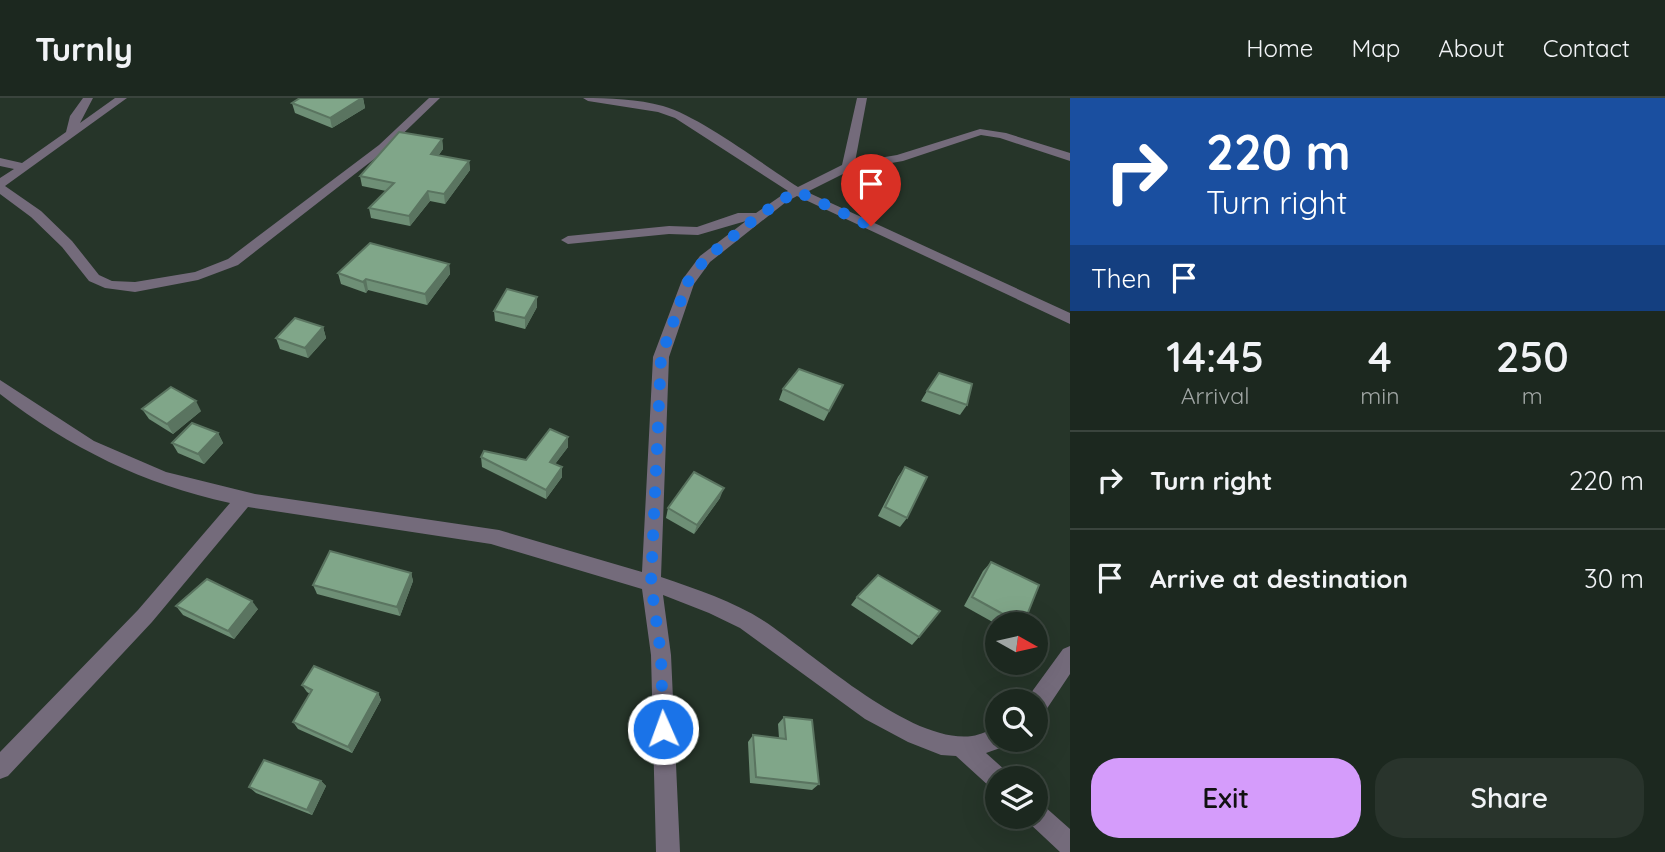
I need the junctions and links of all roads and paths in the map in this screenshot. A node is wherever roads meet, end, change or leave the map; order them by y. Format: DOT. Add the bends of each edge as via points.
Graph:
graph roads {
  1 [pos="88,98"];
  2 [pos="122,98"];
  3 [pos="435,98"];
  4 [pos="588,98"];
  5 [pos="641,98"];
  6 [pos="862,98"];
  7 [pos="618,103"];
  8 [pos="71,135"];
  9 [pos="1070,157"];
  10 [pos="0,162"];
  11 [pos="24,167"];
  12 [pos="848,167"];
  13 [pos="0,186"];
  14 [pos="796,191"];
  15 [pos="757,217"];
  16 [pos="568,240"];
  17 [pos="1070,319"];
  18 [pos="0,386"];
  19 [pos="244,499"];
  20 [pos="651,583"];
  21 [pos="1070,656"];
  22 [pos="1047,689"];
  23 [pos="985,741"];
  24 [pos="962,747"];
  25 [pos="985,767"];
  26 [pos="0,768"];
  27 [pos="1048,825"];
  28 [pos="1070,845"];
  29 [pos="668,852"];
  1 -- 8 [label="street"];
  2 -- 8 [label="street"];
  3 -- 13 [label="street" via="383,147 233,262 198,276 135,287 94,278 36,214"];
  4 -- 7 [label="street"];
  5 -- 7 [label="street"];
  6 -- 12 [label="street"];
  7 -- 14 [label="street" via="679,116"];
  8 -- 11 [label="street"];
  9 -- 12 [label="street" via="980,132 899,158"];
  10 -- 11 [label="street"];
  11 -- 13 [label="street"];
  12 -- 14 [label="street"];
  14 -- 15 [label="street"];
  14 -- 17 [label="street"];
  15 -- 16 [label="street" via="738,217 698,231"];
  15 -- 20 [label="street" via="705,259 687,283 661,357"];
  18 -- 19 [label="street" via="34,412 118,460 167,479"];
  19 -- 20 [label="street" via="495,537"];
  19 -- 26 [label="street" via="145,616"];
  20 -- 24 [label="street" via="700,599 757,628 893,725 920,738"];
  20 -- 29 [label="street" via="661,655"];
  21 -- 22 [label="street"];
  23 -- 24 [label="street"];
  24 -- 25 [label="street"];
  27 -- 28 [label="street"];
}
